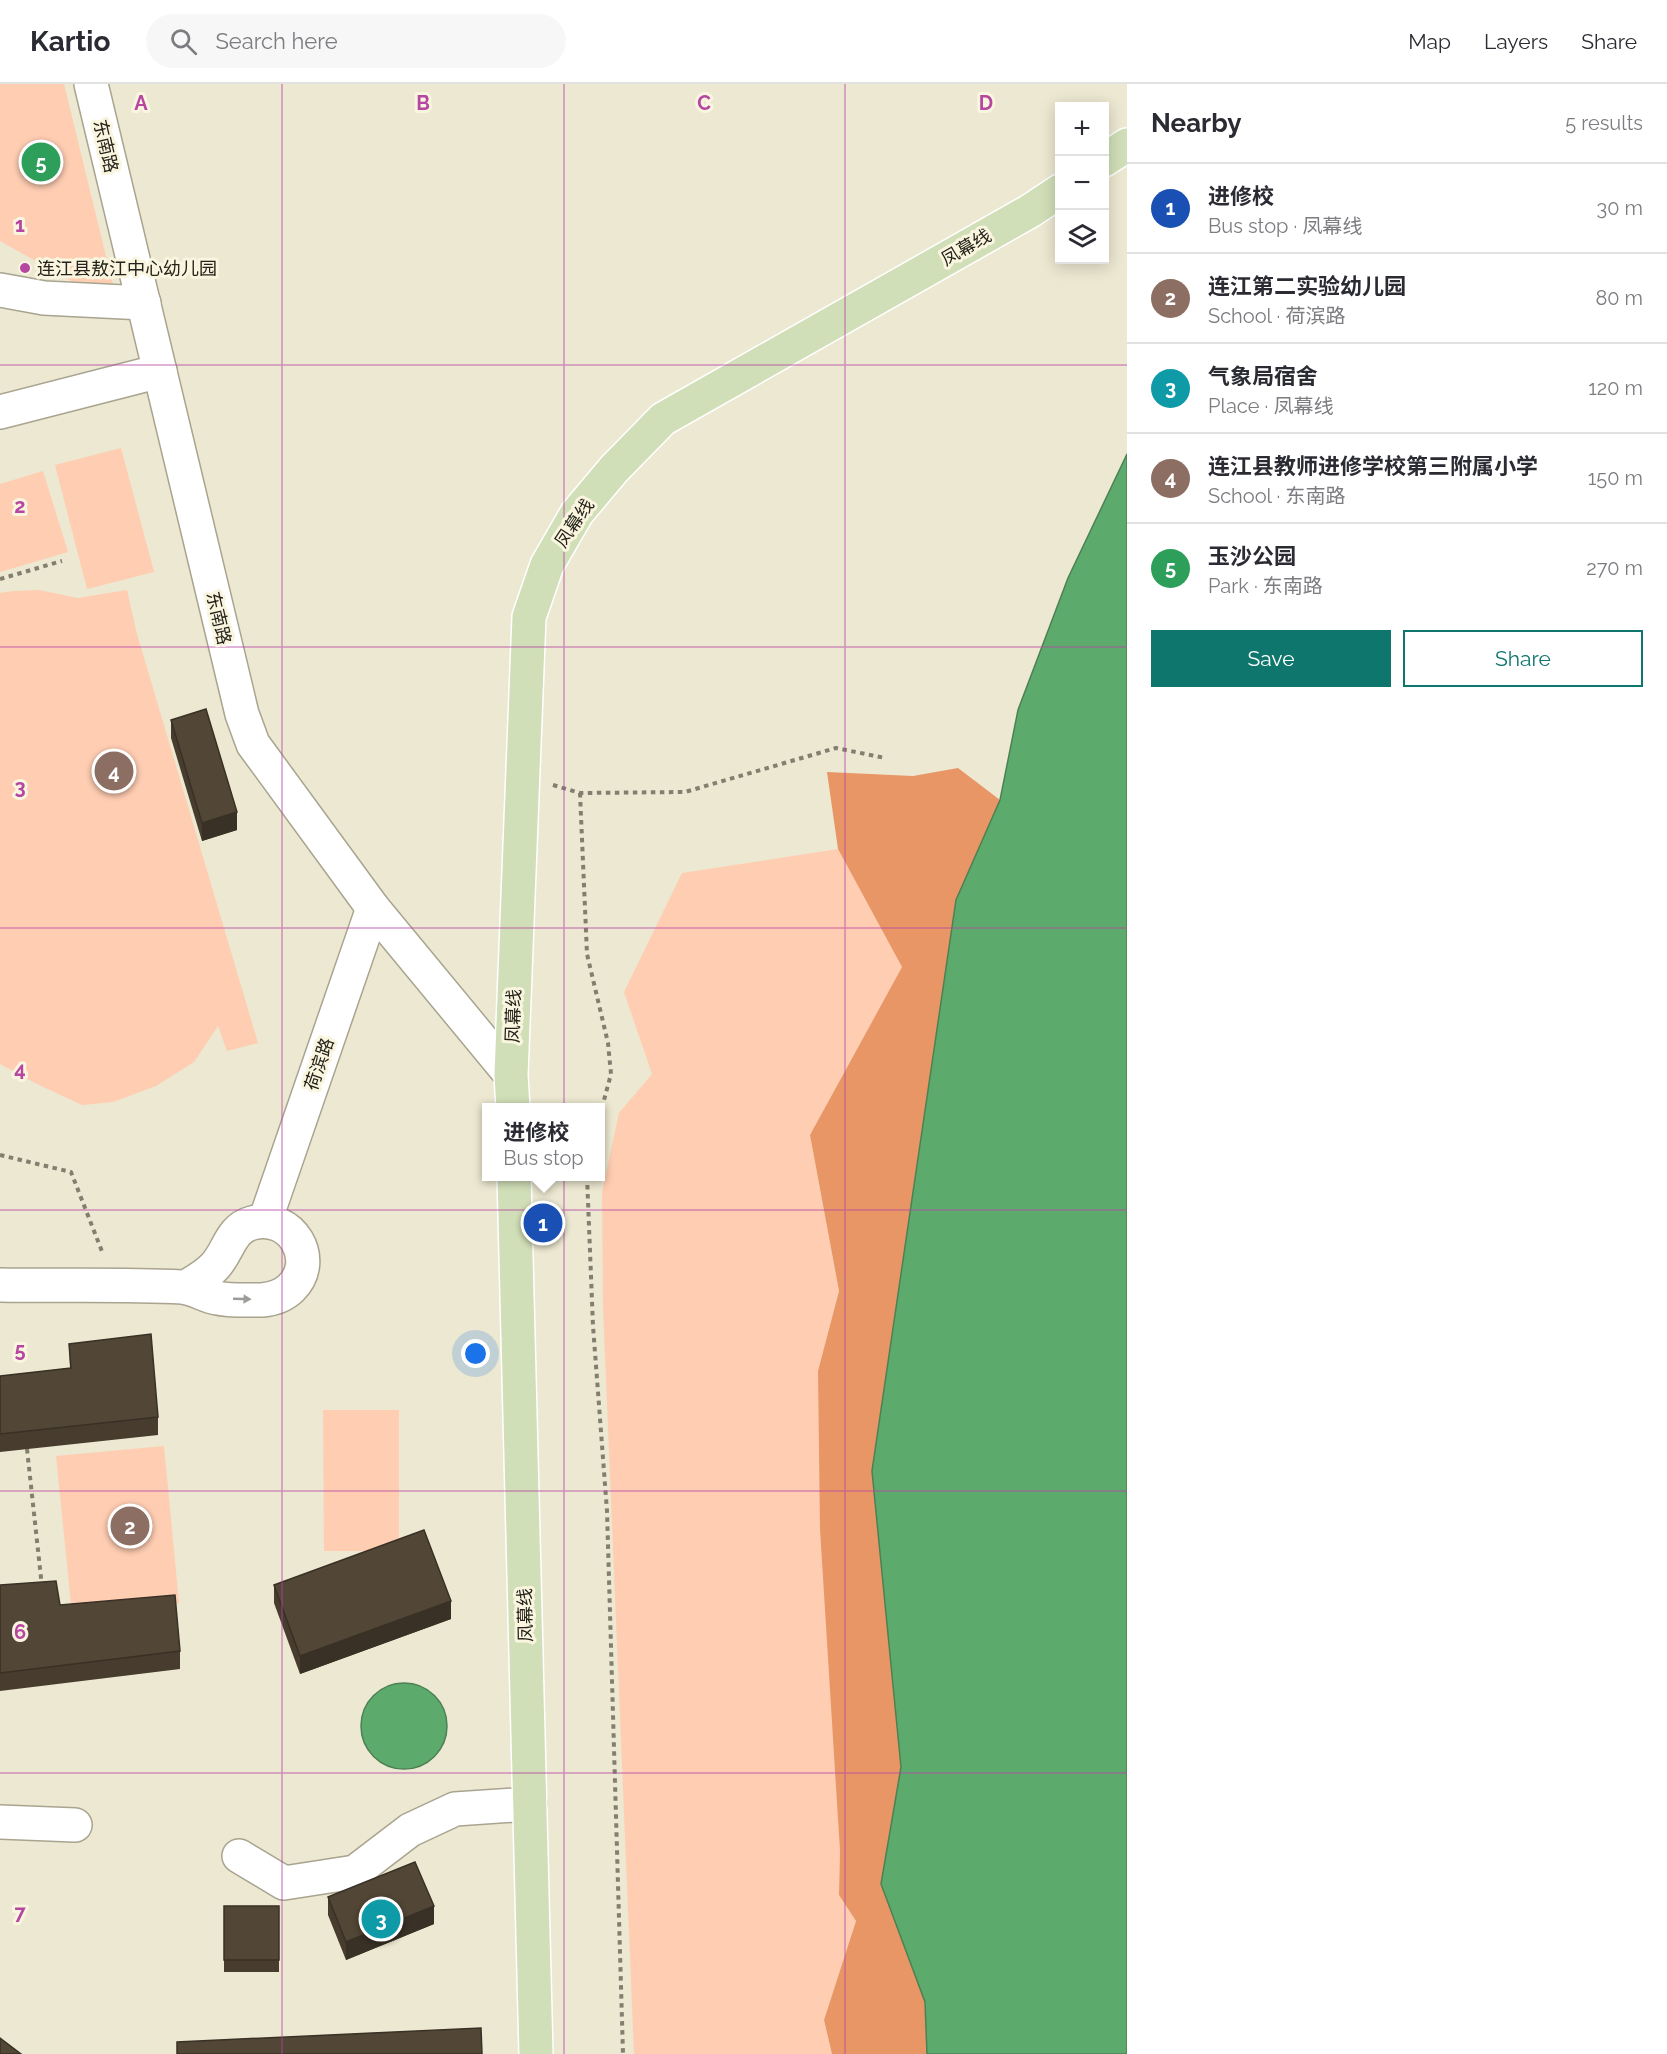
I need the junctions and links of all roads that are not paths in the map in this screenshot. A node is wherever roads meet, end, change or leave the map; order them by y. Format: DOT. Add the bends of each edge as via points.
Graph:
graph roads {
  1 [pos="91,84"];
  2 [pos="1127,145"];
  3 [pos="1109,157"];
  4 [pos="1055,194"];
  5 [pos="0,290"];
  6 [pos="144,303"];
  7 [pos="160,372"];
  8 [pos="0,412"];
  9 [pos="373,908"];
  10 [pos="511,1074"];
  11 [pos="513,1103"];
  12 [pos="514,1181"];
  13 [pos="265,1221"];
  14 [pos="0,1285"];
  15 [pos="186,1287"];
  16 [pos="530,1804"];
  17 [pos="0,1822"];
  18 [pos="75,1825"];
  19 [pos="239,1856"];
  20 [pos="536,2054"];
  1 -- 6 [label="street, 东南路"];
  2 -- 3 [label="main road"];
  4 -- 10 [label="main road, 凤幕线" via="663,419 577,513 547,566 529,617"];
  5 -- 6 [label="street" via="44,298"];
  6 -- 7 [label="street, 东南路"];
  7 -- 8 [label="street"];
  7 -- 9 [label="street, 东南路" via="247,729 262,757"];
  9 -- 10 [label="street, 东南路"];
  9 -- 13 [label="street, 荷滨路"];
  10 -- 11 [label="main road, 凤幕线"];
  12 -- 16 [label="main road, 凤幕线"];
  13 -- 15 [label="street" via="239,1229 216,1265"];
  15 -- 13 [label="street, one-way" via="218,1298 261,1300 287,1292 302,1273 302,1248 288,1228"];
  14 -- 15 [label="street"];
  16 -- 19 [label="street" via="455,1809 410,1830 355,1872 284,1883"];
  16 -- 20 [label="main road, 凤幕线"];
  17 -- 18 [label="street"];
}
